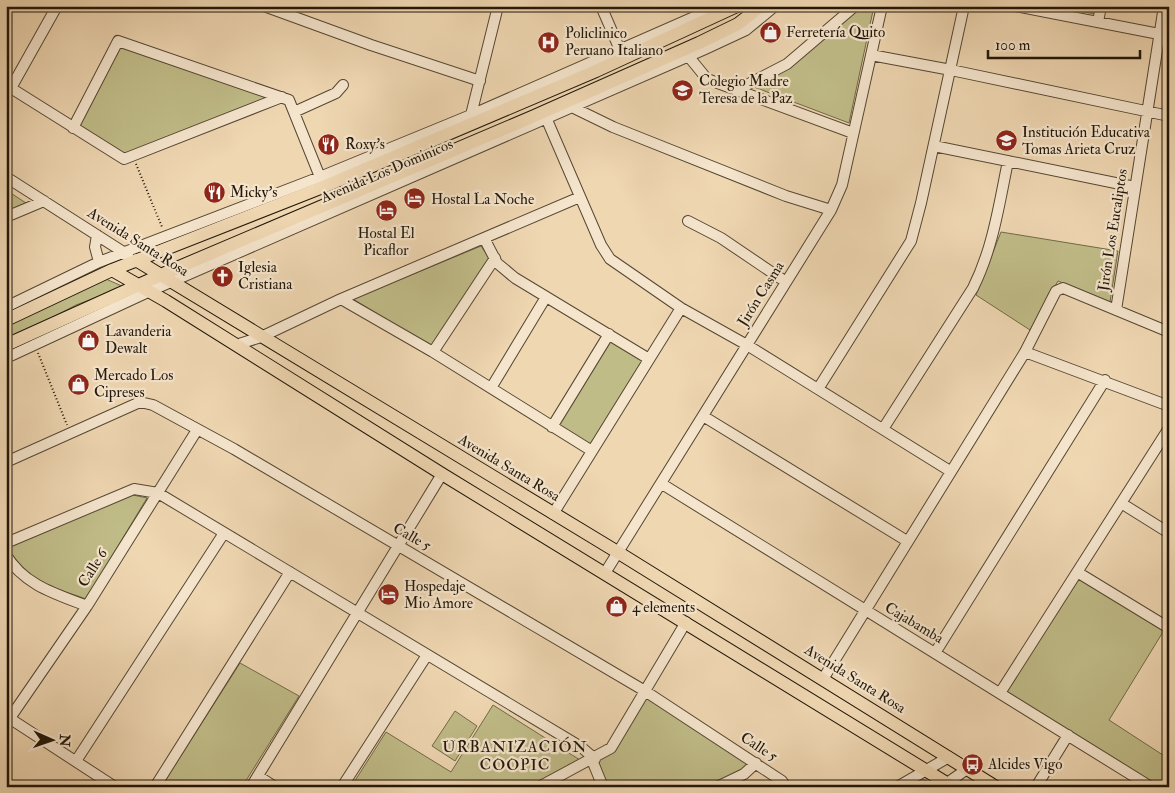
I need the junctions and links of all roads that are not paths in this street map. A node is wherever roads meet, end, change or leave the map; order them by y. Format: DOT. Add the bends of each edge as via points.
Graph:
graph roads {
  1 [pos="57,6"];
  2 [pos="264,6"];
  3 [pos="498,6"];
  4 [pos="601,6"];
  5 [pos="719,6"];
  6 [pos="737,6"];
  7 [pos="761,6"];
  8 [pos="775,6"];
  9 [pos="855,6"];
  10 [pos="882,6"];
  11 [pos="964,6"];
  12 [pos="1015,6"];
  13 [pos="1101,6"];
  14 [pos="1164,6"];
  15 [pos="1098,22"];
  16 [pos="1159,34"];
  17 [pos="620,50"];
  18 [pos="871,55"];
  19 [pos="689,57"];
  20 [pos="574,70"];
  21 [pos="951,70"];
  22 [pos="596,71"];
  23 [pos="480,81"];
  24 [pos="343,85"];
  25 [pos="9,86"];
  26 [pos="737,90"];
  27 [pos="282,97"];
  28 [pos="574,108"];
  29 [pos="1146,111"];
  30 [pos="294,112"];
  31 [pos="471,115"];
  32 [pos="532,116"];
  33 [pos="1169,116"];
  34 [pos="547,120"];
  35 [pos="73,128"];
  36 [pos="517,133"];
  37 [pos="853,133"];
  38 [pos="934,146"];
  39 [pos="1008,161"];
  40 [pos="6,177"];
  41 [pos="320,177"];
  42 [pos="1135,187"];
  43 [pos="580,197"];
  44 [pos="44,201"];
  45 [pos="831,210"];
  46 [pos="6,217"];
  47 [pos="688,221"];
  48 [pos="97,235"];
  49 [pos="484,238"];
  50 [pos="124,252"];
  51 [pos="495,258"];
  52 [pos="136,260"];
  53 [pos="100,262"];
  54 [pos="112,270"];
  55 [pos="167,279"];
  56 [pos="786,282"];
  57 [pos="143,289"];
  58 [pos="546,297"];
  59 [pos="341,300"];
  60 [pos="6,307"];
  61 [pos="681,308"];
  62 [pos="1116,310"];
  63 [pos="6,320"];
  64 [pos="1169,332"];
  65 [pos="608,334"];
  66 [pos="261,337"];
  67 [pos="6,345"];
  68 [pos="236,345"];
  69 [pos="747,345"];
  70 [pos="433,352"];
  71 [pos="1024,352"];
  72 [pos="6,358"];
  73 [pos="649,359"];
  74 [pos="1105,380"];
  75 [pos="490,388"];
  76 [pos="818,389"];
  77 [pos="1169,406"];
  78 [pos="703,416"];
  79 [pos="552,427"];
  80 [pos="1169,428"];
  81 [pos="883,429"];
  82 [pos="197,430"];
  83 [pos="1166,439"];
  84 [pos="592,451"];
  85 [pos="6,462"];
  86 [pos="950,471"];
  87 [pos="442,474"];
  88 [pos="662,484"];
  89 [pos="158,493"];
  90 [pos="1121,503"];
  91 [pos="553,514"];
  92 [pos="224,533"];
  93 [pos="1169,533"];
  94 [pos="907,541"];
  95 [pos="6,543"];
  96 [pos="399,547"];
  97 [pos="618,553"];
  98 [pos="6,555"];
  99 [pos="290,572"];
  100 [pos="1077,572"];
  101 [pos="605,573"];
  102 [pos="87,606"];
  103 [pos="864,610"];
  104 [pos="359,613"];
  105 [pos="686,622"];
  106 [pos="1169,628"];
  107 [pos="935,653"];
  108 [pos="427,655"];
  109 [pos="823,679"];
  110 [pos="645,691"];
  111 [pos="1000,693"];
  112 [pos="8,717"];
  113 [pos="1068,735"];
  114 [pos="949,757"];
  115 [pos="593,759"];
  116 [pos="76,761"];
  117 [pos="756,763"];
  118 [pos="967,769"];
  119 [pos="928,771"];
  120 [pos="258,776"];
  121 [pos="948,786"];
  122 [pos="115,787"];
  123 [pos="154,787"];
  124 [pos="251,787"];
  125 [pos="275,787"];
  126 [pos="342,787"];
  127 [pos="539,787"];
  128 [pos="603,787"];
  129 [pos="717,787"];
  130 [pos="786,787"];
  131 [pos="897,787"];
  132 [pos="996,787"];
  133 [pos="1036,787"];
  134 [pos="1151,787"];
  1 -- 25 [label="street"];
  2 -- 23 [label="street"];
  3 -- 23 [label="street"];
  4 -- 17 [label="street"];
  5 -- 17 [label="street, Avenida Los Dominicos"];
  6 -- 22 [label="main road, Avenida Los Dominicos"];
  7 -- 32 [label="main road, Avenida Los Dominicos" via="735,26"];
  8 -- 19 [label="street, Avenida Los Dominicos" via="741,33"];
  9 -- 26 [label="street" via="787,64"];
  10 -- 18 [label="street, Jirón Casma"];
  11 -- 21 [label="street"];
  12 -- 15 [label="street"];
  13 -- 15 [label="street"];
  14 -- 16 [label="street, Jirón Los Eucaliptos"];
  15 -- 16 [label="street"];
  16 -- 29 [label="street, Jirón Los Eucaliptos"];
  17 -- 20 [label="street, Avenida Los Dominicos"];
  18 -- 21 [label="street"];
  18 -- 37 [label="street, Jirón Casma"];
  19 -- 26 [label="street" via="707,79"];
  19 -- 28 [label="street, Avenida Los Dominicos"];
  20 -- 22 [label="main road"];
  20 -- 31 [label="street, Avenida Los Dominicos"];
  21 -- 29 [label="street"];
  21 -- 38 [label="street"];
  22 -- 52 [label="main road, Avenida Los Dominicos" via="323,187"];
  23 -- 31 [label="street"];
  24 -- 30 [label="street" via="336,94"];
  25 -- 35 [label="street"];
  26 -- 37 [label="street"];
  27 -- 30 [label="street" via="289,100"];
  27 -- 35 [label="street" via="124,159"];
  27 -- 35 [label="street" via="118,41"];
  28 -- 34 [label="street, Avenida Los Dominicos"];
  28 -- 45 [label="street" via="613,127 786,196"];
  29 -- 33 [label="street"];
  29 -- 42 [label="street, Jirón Los Eucaliptos"];
  30 -- 41 [label="street"];
  31 -- 41 [label="street, Avenida Los Dominicos"];
  32 -- 36 [label="main road"];
  32 -- 55 [label="main road, Avenida Los Dominicos"];
  34 -- 36 [label="street, Avenida Los Dominicos"];
  34 -- 43 [label="street"];
  36 -- 55 [label="street, Avenida Los Dominicos"];
  37 -- 45 [label="street, Jirón Casma" via="842,185"];
  38 -- 39 [label="street"];
  38 -- 76 [label="street" via="911,241"];
  39 -- 42 [label="street"];
  39 -- 81 [label="street" via="984,266"];
  40 -- 44 [label="street, Avenida Santa Rosa"];
  41 -- 50 [label="street, Avenida Los Dominicos"];
  42 -- 62 [label="street, Jirón Los Eucaliptos"];
  43 -- 49 [label="street"];
  43 -- 61 [label="street" via="610,259"];
  44 -- 46 [label="street"];
  44 -- 48 [label="street, Avenida Santa Rosa"];
  45 -- 56 [label="street, Jirón Casma"];
  47 -- 56 [label="street" via="721,238"];
  48 -- 50 [label="street, Avenida Santa Rosa"];
  48 -- 53 [label="street" via="95,247"];
  49 -- 51 [label="street"];
  49 -- 59 [label="street"];
  50 -- 52 [label="street, Avenida Santa Rosa"];
  50 -- 53 [label="street, Avenida Los Dominicos"];
  51 -- 58 [label="street" via="515,278"];
  51 -- 70 [label="street"];
  52 -- 54 [label="main road, Avenida Los Dominicos"];
  52 -- 55 [label="main road, Avenida Santa Rosa"];
  53 -- 60 [label="street, Avenida Los Dominicos"];
  54 -- 57 [label="main road"];
  54 -- 63 [label="main road, Avenida Los Dominicos"];
  55 -- 57 [label="main road, Avenida Los Dominicos"];
  55 -- 66 [label="main road, Avenida Santa Rosa"];
  56 -- 69 [label="street, Jirón Casma"];
  57 -- 67 [label="main road, Avenida Los Dominicos"];
  57 -- 68 [label="main road"];
  57 -- 72 [label="street, Avenida Los Dominicos"];
  58 -- 65 [label="street"];
  58 -- 75 [label="street"];
  59 -- 66 [label="street"];
  59 -- 70 [label="street"];
  61 -- 69 [label="street"];
  61 -- 73 [label="street"];
  62 -- 64 [label="street"];
  62 -- 71 [label="street" via="1059,289"];
  65 -- 73 [label="street"];
  65 -- 79 [label="street"];
  66 -- 68 [label="street"];
  66 -- 91 [label="main road, Avenida Santa Rosa"];
  68 -- 87 [label="main road"];
  69 -- 76 [label="street"];
  69 -- 78 [label="street, Jirón Casma"];
  70 -- 75 [label="street"];
  71 -- 74 [label="street"];
  71 -- 86 [label="street"];
  73 -- 84 [label="street"];
  74 -- 77 [label="street"];
  74 -- 107 [label="street"];
  75 -- 79 [label="street"];
  76 -- 81 [label="street"];
  78 -- 88 [label="street, Jirón Casma"];
  78 -- 94 [label="street"];
  79 -- 84 [label="street"];
  80 -- 83 [label="street"];
  81 -- 86 [label="street"];
  82 -- 85 [label="street, Calle 5" via="153,405 140,402"];
  82 -- 89 [label="street, Calle 6"];
  82 -- 96 [label="street, Calle 5"];
  83 -- 90 [label="street"];
  84 -- 91 [label="street"];
  86 -- 94 [label="street"];
  87 -- 96 [label="street"];
  87 -- 101 [label="main road"];
  88 -- 97 [label="street, Jirón Casma"];
  88 -- 103 [label="street, Cajabamba"];
  89 -- 92 [label="street"];
  89 -- 95 [label="street" via="134,490"];
  89 -- 102 [label="street, Calle 6"];
  90 -- 93 [label="street"];
  90 -- 100 [label="street"];
  91 -- 97 [label="main road, Avenida Santa Rosa"];
  92 -- 99 [label="street"];
  92 -- 116 [label="street"];
  94 -- 103 [label="street"];
  96 -- 104 [label="street"];
  96 -- 110 [label="street, Calle 5"];
  97 -- 101 [label="street, Jirón Casma"];
  97 -- 109 [label="main road, Avenida Santa Rosa"];
  98 -- 102 [label="street" via="15,570 40,588"];
  99 -- 104 [label="street"];
  99 -- 123 [label="street"];
  100 -- 106 [label="street"];
  100 -- 111 [label="street"];
  101 -- 105 [label="main road"];
  102 -- 112 [label="street, Calle 6"];
  103 -- 107 [label="street, Cajabamba"];
  103 -- 109 [label="street"];
  104 -- 108 [label="street"];
  104 -- 120 [label="street"];
  105 -- 110 [label="street"];
  105 -- 119 [label="main road"];
  107 -- 111 [label="street, Cajabamba"];
  108 -- 115 [label="street" via="581,747"];
  108 -- 126 [label="street"];
  109 -- 114 [label="main road, Avenida Santa Rosa"];
  110 -- 115 [label="street" via="611,748"];
  110 -- 117 [label="street, Calle 5"];
  111 -- 113 [label="street, Cajabamba"];
  112 -- 116 [label="street"];
  113 -- 133 [label="street"];
  113 -- 134 [label="street, Cajabamba"];
  114 -- 118 [label="main road, Avenida Santa Rosa"];
  114 -- 119 [label="street"];
  115 -- 127 [label="street"];
  115 -- 128 [label="street"];
  116 -- 122 [label="street"];
  117 -- 129 [label="street" via="744,774"];
  117 -- 130 [label="street, Calle 5"];
  118 -- 121 [label="street"];
  118 -- 132 [label="main road, Avenida Santa Rosa"];
  119 -- 121 [label="main road"];
  119 -- 131 [label="street"];
  120 -- 124 [label="street"];
  120 -- 125 [label="street"];
}
